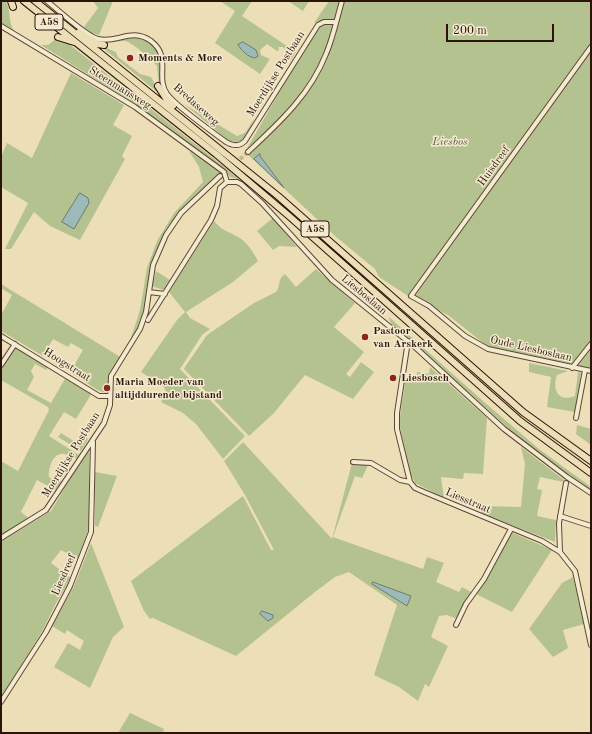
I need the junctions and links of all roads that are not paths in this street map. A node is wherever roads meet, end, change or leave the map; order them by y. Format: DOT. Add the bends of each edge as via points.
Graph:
graph roads {
  1 [pos="11,1"];
  2 [pos="24,1"];
  3 [pos="35,1"];
  4 [pos="47,1"];
  5 [pos="342,1"];
  6 [pos="13,8"];
  7 [pos="59,20"];
  8 [pos="336,22"];
  9 [pos="1,26"];
  10 [pos="58,37"];
  11 [pos="75,42"];
  12 [pos="104,45"];
  13 [pos="591,47"];
  14 [pos="158,86"];
  15 [pos="197,129"];
  16 [pos="238,146"];
  17 [pos="248,152"];
  18 [pos="220,176"];
  19 [pos="227,182"];
  20 [pos="149,292"];
  21 [pos="165,294"];
  22 [pos="411,296"];
  23 [pos="148,320"];
  24 [pos="1,336"];
  25 [pos="408,341"];
  26 [pos="15,344"];
  27 [pos="591,344"];
  28 [pos="1,365"];
  29 [pos="572,368"];
  30 [pos="585,370"];
  31 [pos="591,371"];
  32 [pos="110,396"];
  33 [pos="576,418"];
  34 [pos="94,439"];
  35 [pos="591,461"];
  36 [pos="353,462"];
  37 [pos="591,473"];
  38 [pos="410,482"];
  39 [pos="566,484"];
  40 [pos="591,493"];
  41 [pos="560,516"];
  42 [pos="591,526"];
  43 [pos="511,529"];
  44 [pos="1,538"];
  45 [pos="559,540"];
  46 [pos="550,545"];
  47 [pos="560,552"];
  48 [pos="456,625"];
  49 [pos="591,645"];
  50 [pos="1,702"];
  1 -- 6 [label="highway"];
  2 -- 11 [label="highway, A58"];
  3 -- 7 [label="highway, A58"];
  4 -- 16 [label="street, Bredaseweg" via="95,38 112,40 133,35 152,42 163,61 163,80 168,95 226,142"];
  5 -- 8 [label="street"];
  7 -- 12 [label="highway, A58" via="98,44"];
  7 -- 15 [label="highway, A58"];
  8 -- 16 [label="street, Moerdijkse Postbaan" via="318,25 245,141"];
  8 -- 17 [label="street" via="327,54 309,88 286,116"];
  9 -- 19 [label="street, Steenmansweg" via="135,107 224,172"];
  10 -- 11 [label="highway, A58"];
  11 -- 37 [label="highway, A58" via="273,202 520,421"];
  13 -- 22 [label="street, Huisdreef"];
  14 -- 15 [label="highway, A58" via="167,100"];
  15 -- 35 [label="highway, A58" via="278,196 523,412"];
  18 -- 20 [label="street, Moerdijkse Postbaan" via="181,213 166,235 153,265"];
  19 -- 21 [label="street" via="220,188 211,220"];
  19 -- 25 [label="street, Liesboslaan" via="237,182 247,189 332,280"];
  20 -- 21 [label="street"];
  20 -- 32 [label="street, Moerdijkse Postbaan" via="136,339 111,376"];
  21 -- 23 [label="street"];
  22 -- 29 [label="street, Oude Liesboslaan" via="429,306 465,336 488,349"];
  24 -- 26 [label="street, Hoogstraat"];
  25 -- 38 [label="street" via="396,413 397,429"];
  25 -- 40 [label="street, Liesboslaan" via="509,433"];
  26 -- 28 [label="street"];
  26 -- 32 [label="street, Hoogstraat" via="99,396"];
  27 -- 29 [label="street"];
  29 -- 30 [label="street, Oude Liesboslaan"];
  30 -- 31 [label="street, Oude Liesboslaan"];
  30 -- 33 [label="street"];
  32 -- 34 [label="street, Moerdijkse Postbaan" via="106,417"];
  34 -- 44 [label="street, Moerdijkse Postbaan" via="46,510"];
  34 -- 50 [label="street, Liesdreef" via="91,532 70,586 46,632"];
  36 -- 38 [label="street, Liesstraat" via="371,463 400,480"];
  38 -- 43 [label="street, Liesstraat" via="415,488"];
  39 -- 41 [label="street"];
  41 -- 42 [label="street"];
  41 -- 45 [label="street"];
  43 -- 46 [label="street, Liesstraat"];
  43 -- 48 [label="street"];
  45 -- 46 [label="street"];
  45 -- 47 [label="street"];
  46 -- 47 [label="street, Liesstraat"];
  47 -- 49 [label="street, Liesstraat" via="575,572"];
}
